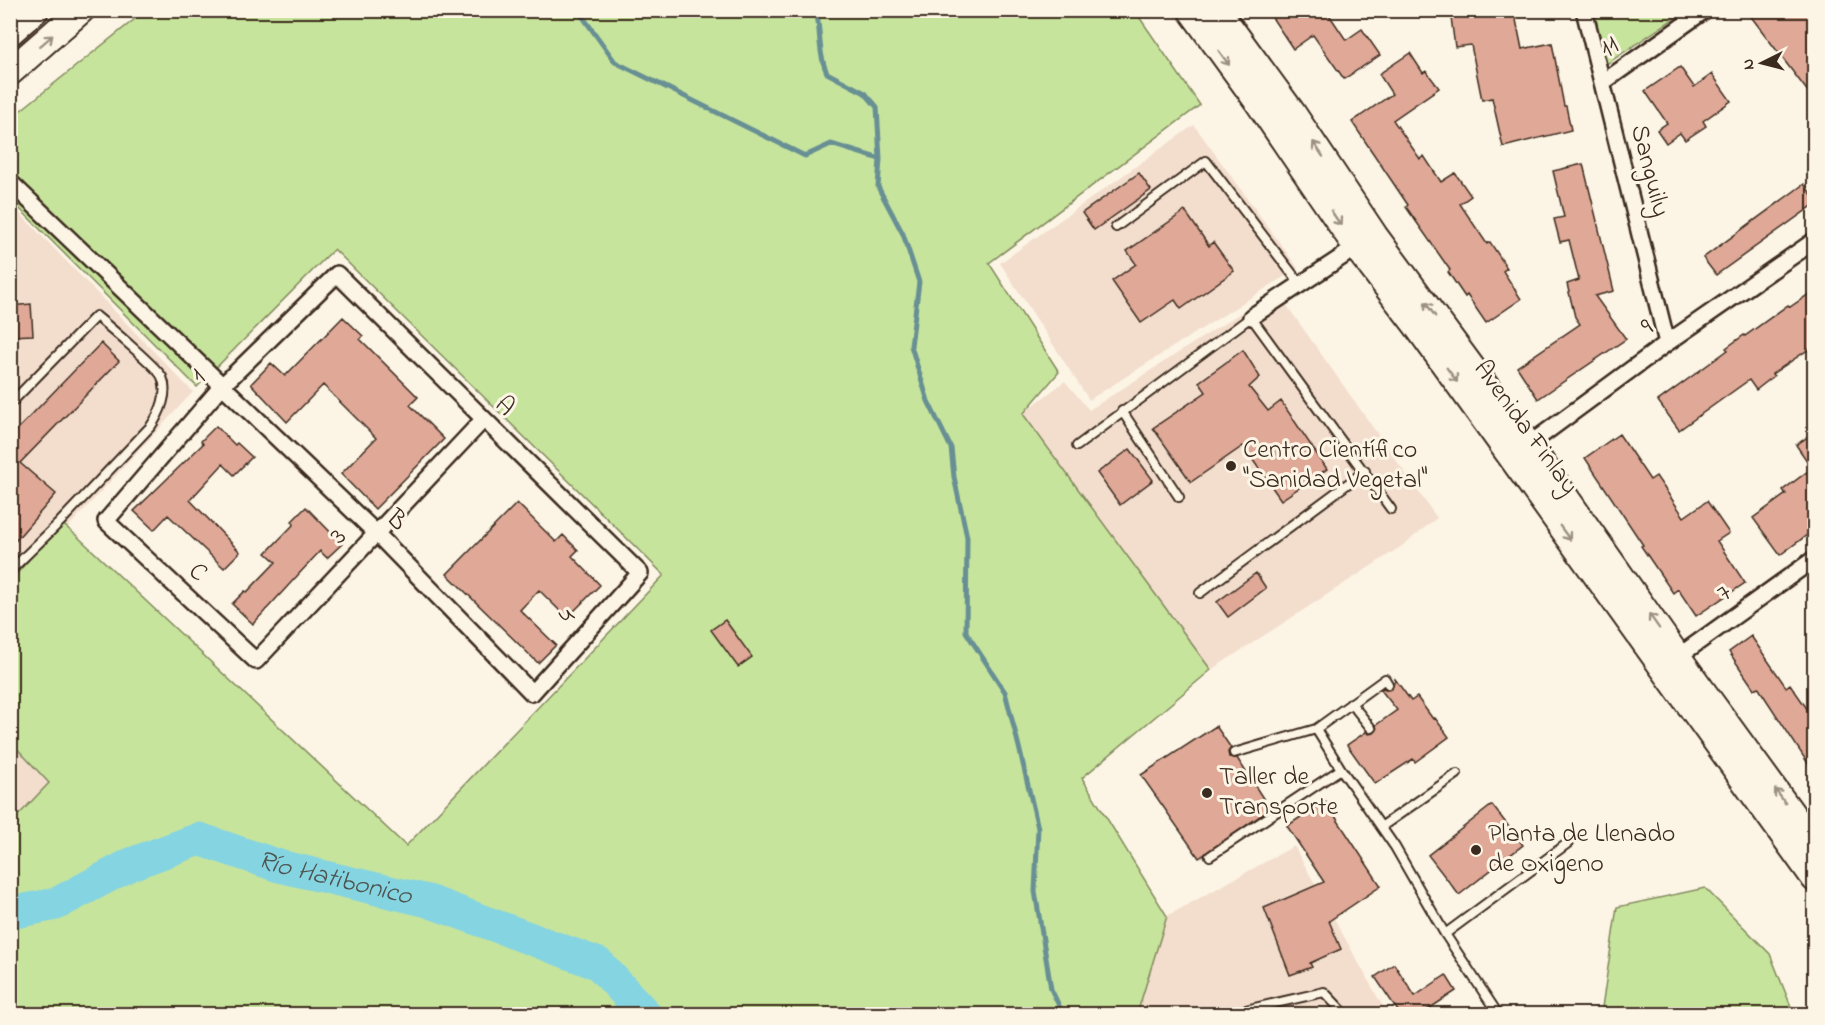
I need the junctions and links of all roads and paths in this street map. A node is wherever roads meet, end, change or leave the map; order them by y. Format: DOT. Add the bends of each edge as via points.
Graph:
graph roads {
  1 [pos="35,10"];
  2 [pos="81,10"];
  3 [pos="1190,10"];
  4 [pos="1218,10"];
  5 [pos="1584,10"];
  6 [pos="1705,10"];
  7 [pos="1685,16"];
  8 [pos="10,32"];
  9 [pos="10,72"];
  10 [pos="1602,83"];
  11 [pos="10,182"];
  12 [pos="1116,227"];
  13 [pos="1815,241"];
  14 [pos="1366,242"];
  15 [pos="336,274"];
  16 [pos="1300,284"];
  17 [pos="1251,317"];
  18 [pos="1667,343"];
  19 [pos="222,386"];
  20 [pos="10,404"];
  21 [pos="1122,411"];
  22 [pos="483,420"];
  23 [pos="1077,446"];
  24 [pos="1520,451"];
  25 [pos="1365,471"];
  26 [pos="1179,496"];
  27 [pos="1391,508"];
  28 [pos="106,521"];
  29 [pos="376,533"];
  30 [pos="1815,559"];
  31 [pos="10,571"];
  32 [pos="640,573"];
  33 [pos="1200,593"];
  34 [pos="256,661"];
  35 [pos="1671,662"];
  36 [pos="1388,684"];
  37 [pos="532,693"];
  38 [pos="1352,703"];
  39 [pos="1371,728"];
  40 [pos="1316,729"];
  41 [pos="1233,753"];
  42 [pos="1341,770"];
  43 [pos="1457,774"];
  44 [pos="1381,827"];
  45 [pos="1568,843"];
  46 [pos="1815,843"];
  47 [pos="1210,855"];
  48 [pos="1813,874"];
  49 [pos="1444,934"];
  50 [pos="1228,1014"];
  51 [pos="1345,1014"];
  52 [pos="1498,1014"];
  1 -- 8 [label="highway"];
  9 -- 2 [label="highway, one-way"];
  3 -- 14 [label="main road, Avenida Finlay, one-way"];
  14 -- 4 [label="main road, Avenida Finlay, one-way" via="1292,111"];
  5 -- 10 [label="street, Sanguily"];
  6 -- 7 [label="street, 11"];
  7 -- 10 [label="street, 11"];
  10 -- 18 [label="street, Sanguily"];
  11 -- 19 [label="street, B"];
  12 -- 16 [label="lane" via="1206,161"];
  13 -- 18 [label="street, 9"];
  14 -- 16 [label="street"];
  14 -- 24 [label="main road, Avenida Finlay"];
  15 -- 19 [label="street, 1"];
  15 -- 22 [label="street, A"];
  16 -- 17 [label="street"];
  17 -- 21 [label="lane"];
  17 -- 25 [label="lane"];
  18 -- 24 [label="street, 9"];
  19 -- 28 [label="street, 1"];
  19 -- 29 [label="street, B"];
  20 -- 31 [label="lane" via="96,316 162,376 163,402 151,426"];
  21 -- 23 [label="lane"];
  21 -- 26 [label="lane"];
  22 -- 29 [label="street, 3"];
  22 -- 32 [label="street, A"];
  24 -- 35 [label="main road, Avenida Finlay"];
  25 -- 27 [label="lane"];
  25 -- 33 [label="lane"];
  28 -- 34 [label="street, C"];
  29 -- 34 [label="street, 3"];
  29 -- 37 [label="street, B"];
  30 -- 35 [label="street, 7"];
  32 -- 37 [label="street, 4"];
  46 -- 35 [label="main road, Avenida Finlay, one-way"];
  35 -- 48 [label="main road, Avenida Finlay"];
  36 -- 38 [label="lane" via="1385,679"];
  38 -- 39 [label="lane"];
  38 -- 40 [label="lane"];
  40 -- 41 [label="lane"];
  40 -- 42 [label="lane"];
  42 -- 44 [label="lane"];
  42 -- 47 [label="lane"];
  43 -- 44 [label="lane"];
  44 -- 49 [label="lane"];
  45 -- 49 [label="lane"];
  49 -- 52 [label="lane"];
  50 -- 51 [label="lane" via="1324,992"];
}
